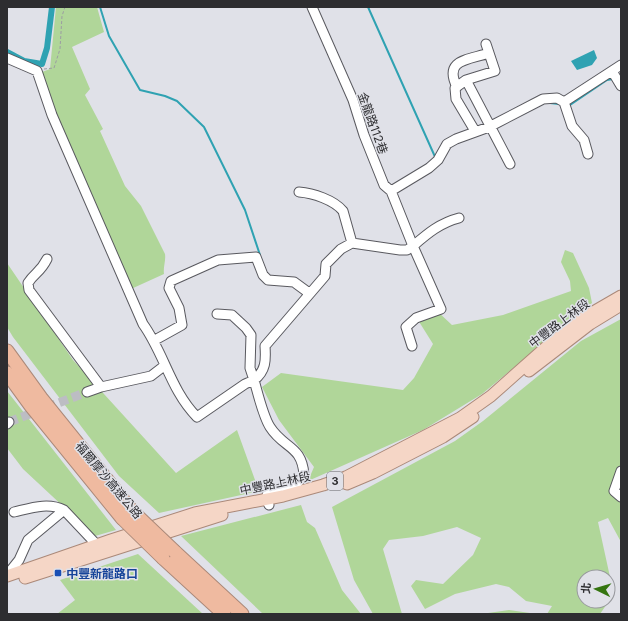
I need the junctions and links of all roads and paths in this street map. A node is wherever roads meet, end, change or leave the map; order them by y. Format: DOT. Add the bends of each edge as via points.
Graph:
graph roads {
  1 [pos="65,7"];
  2 [pos="312,7"];
  3 [pos="486,44"];
  4 [pos="489,53"];
  5 [pos="7,58"];
  6 [pos="621,65"];
  7 [pos="37,71"];
  8 [pos="612,71"];
  9 [pos="466,80"];
  10 [pos="621,86"];
  11 [pos="457,87"];
  12 [pos="564,102"];
  13 [pos="489,127"];
  14 [pos="475,131"];
  15 [pos="588,154"];
  16 [pos="510,164"];
  17 [pos="391,191"];
  18 [pos="299,192"];
  19 [pos="459,218"];
  20 [pos="352,243"];
  21 [pos="413,246"];
  22 [pos="47,259"];
  23 [pos="309,293"];
  24 [pos="621,296"];
  25 [pos="621,305"];
  26 [pos="217,314"];
  27 [pos="155,340"];
  28 [pos="412,346"];
  29 [pos="7,351"];
  30 [pos="164,366"];
  31 [pos="7,373"];
  32 [pos="254,380"];
  33 [pos="101,387"];
  34 [pos="87,392"];
  35 [pos="621,471"];
  36 [pos="621,497"];
  37 [pos="267,502"];
  38 [pos="64,510"];
  39 [pos="14,512"];
  40 [pos="127,514"];
  41 [pos="97,545"];
  42 [pos="169,555"];
  43 [pos="7,576"];
  44 [pos="7,584"];
  45 [pos="224,614"];
  46 [pos="242,614"];
  1 -- 7 [label="path" via="60,49 54,68"];
  2 -- 17 [label="street, 金龍路112巷" via="353,100 384,185"];
  3 -- 4 [label="street"];
  4 -- 9 [label="street" via="495,71"];
  4 -- 11 [label="street" via="457,63 452,69 452,77"];
  5 -- 7 [label="street"];
  6 -- 8 [label="street"];
  7 -- 27 [label="street" via="52,115 102,232 143,324"];
  8 -- 10 [label="street"];
  8 -- 12 [label="street"];
  9 -- 11 [label="street"];
  9 -- 13 [label="street"];
  11 -- 14 [label="street" via="456,99"];
  12 -- 13 [label="street" via="557,98 543,99"];
  12 -- 15 [label="street" via="572,126 584,140"];
  13 -- 14 [label="street"];
  13 -- 16 [label="street"];
  14 -- 17 [label="street" via="447,144 438,160 429,168"];
  17 -- 21 [label="street, 金龍路112巷"];
  18 -- 20 [label="street" via="320,197 340,207"];
  19 -- 21 [label="street" via="444,222 430,230"];
  20 -- 21 [label="street" via="400,250 407,250"];
  20 -- 23 [label="street" via="340,249 326,264 325,276"];
  21 -- 28 [label="street, 金龍路112巷" via="441,309 416,318 406,327"];
  22 -- 33 [label="street" via="42,270 28,283 30,290"];
  23 -- 27 [label="street" via="294,282 268,280 263,275 256,256 218,260 171,281 169,288 179,308 182,325"];
  23 -- 32 [label="street" via="265,346 266,362 261,374"];
  24 -- 37 [label="main road, 中豐路上林段 / 3" via="583,318 491,396 460,418 346,477"];
  25 -- 37 [label="main road, 中豐路上林段 / 3" via="569,339 456,430 373,474 323,493"];
  26 -- 32 [label="street" via="232,315 251,335 250,368"];
  27 -- 30 [label="street"];
  29 -- 40 [label="highway, 福爾摩沙高速公路"];
  30 -- 32 [label="street" via="187,408 197,417"];
  30 -- 33 [label="street" via="151,376"];
  31 -- 40 [label="highway, 福爾摩沙高速公路" via="31,406"];
  32 -- 37 [label="street" via="269,426 279,439 294,449 303,463 304,475 296,484 268,492"];
  33 -- 34 [label="street"];
  35 -- 36 [label="street" via="614,490"];
  37 -- 41 [label="main road, 中豐路上林段 / 3" via="195,513"];
  37 -- 44 [label="main road, 中豐路上林段 / 3"];
  38 -- 39 [label="street" via="46,505"];
  38 -- 41 [label="street"];
  38 -- 43 [label="street" via="28,540 19,560"];
  40 -- 42 [label="highway, 福爾摩沙高速公路, bridge"];
  41 -- 43 [label="main road, 中豐路上林段 / 3"];
  42 -- 45 [label="highway, 福爾摩沙高速公路"];
  42 -- 46 [label="highway, 福爾摩沙高速公路"];
}
